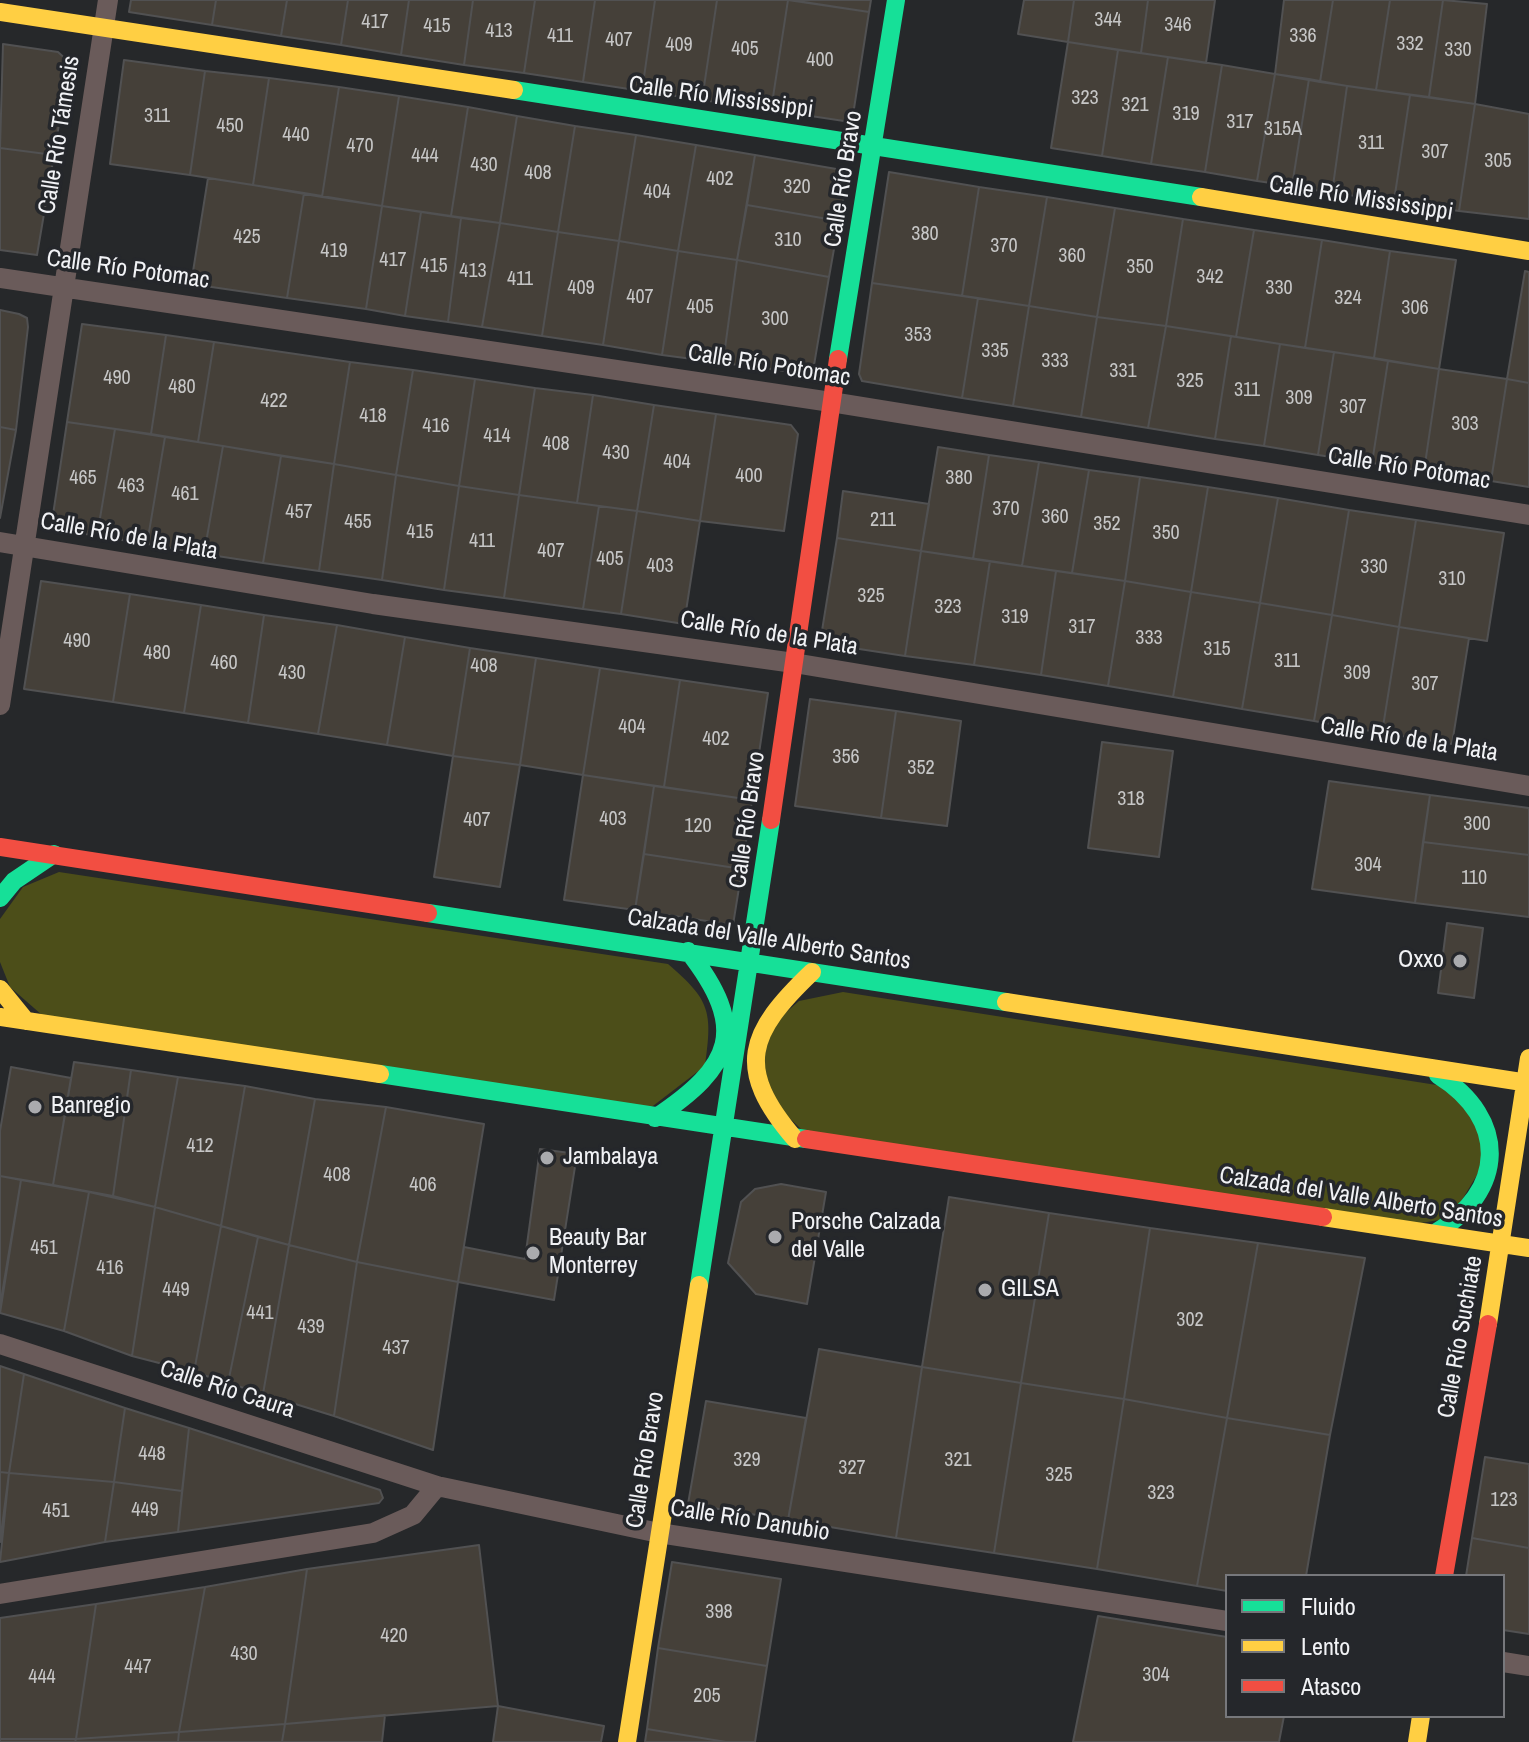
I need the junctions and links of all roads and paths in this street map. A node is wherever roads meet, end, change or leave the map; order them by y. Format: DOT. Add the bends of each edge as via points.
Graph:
graph roads {
  1 [pos="108,0"];
  2 [pos="896,0"];
  3 [pos="0,12"];
  4 [pos="104,26"];
  5 [pos="874,144"];
  6 [pos="1529,251"];
  7 [pos="0,278"];
  8 [pos="62,288"];
  9 [pos="831,402"];
  10 [pos="1529,515"];
  11 [pos="0,542"];
  12 [pos="24,545"];
  13 [pos="794,663"];
  14 [pos="0,705"];
  15 [pos="1529,786"];
  16 [pos="0,847"];
  17 [pos="54,854"];
  18 [pos="0,898"];
  19 [pos="688,951"];
  20 [pos="751,961"];
  21 [pos="812,972"];
  22 [pos="0,989"];
  23 [pos="0,1017"];
  24 [pos="26,1021"];
  25 [pos="1529,1058"];
  26 [pos="1422,1068"];
  27 [pos="1527,1083"];
  28 [pos="655,1118"];
  29 [pos="724,1128"];
  30 [pos="795,1139"];
  31 [pos="1435,1233"];
  32 [pos="1502,1244"];
  33 [pos="1529,1248"];
  34 [pos="0,1344"];
  35 [pos="437,1486"];
  36 [pos="659,1533"];
  37 [pos="1444,1574"];
  38 [pos="0,1594"];
  39 [pos="1225,1621"];
  40 [pos="1505,1662"];
  41 [pos="1529,1666"];
  42 [pos="1421,1718"];
  43 [pos="627,1742"];
  44 [pos="1417,1742"];
  1 -- 4 [label="street, Calle Río Támesis"];
  2 -- 5 [label="street, Calle Río Bravo"];
  3 -- 4 [label="street, Calle Río Mississippi"];
  4 -- 5 [label="street, Calle Río Mississippi"];
  4 -- 8 [label="street, Calle Río Támesis"];
  5 -- 6 [label="street, Calle Río Mississippi"];
  5 -- 9 [label="street, Calle Río Bravo"];
  7 -- 8 [label="street, Calle Río Potomac"];
  8 -- 9 [label="street, Calle Río Potomac"];
  8 -- 12 [label="street, Calle Río Támesis"];
  9 -- 10 [label="street, Calle Río Potomac"];
  9 -- 13 [label="street, Calle Río Bravo"];
  11 -- 12 [label="street, Calle Río de la Plata"];
  12 -- 13 [label="street, Calle Río de la Plata" via="373,604"];
  12 -- 14 [label="street, Calle Río Támesis"];
  13 -- 15 [label="street, Calle Río de la Plata"];
  13 -- 20 [label="street, Calle Río Bravo"];
  16 -- 17 [label="street, Calzada del Valle Alberto Santos"];
  17 -- 18 [label="street" via="14,881"];
  17 -- 19 [label="street, Calzada del Valle Alberto Santos"];
  19 -- 20 [label="street, Calzada del Valle Alberto Santos"];
  19 -- 28 [label="street" via="707,972 728,1028 711,1072 687,1099"];
  20 -- 21 [label="street, Calzada del Valle Alberto Santos"];
  20 -- 29 [label="street, Calle Río Bravo"];
  21 -- 26 [label="street, Calzada del Valle Alberto Santos"];
  21 -- 30 [label="street" via="769,1016 757,1046 759,1090 769,1113"];
  22 -- 24 [label="street"];
  23 -- 24 [label="street, Calzada del Valle Alberto Santos"];
  24 -- 28 [label="street, Calzada del Valle Alberto Santos"];
  25 -- 27 [label="street, Calle Río Suchiate"];
  26 -- 27 [label="street, Calzada del Valle Alberto Santos"];
  26 -- 31 [label="street" via="1449,1080 1473,1100 1487,1128 1491,1158 1485,1184 1471,1207"];
  27 -- 32 [label="street, Calle Río Suchiate"];
  28 -- 29 [label="street, Calzada del Valle Alberto Santos"];
  29 -- 30 [label="street, Calzada del Valle Alberto Santos"];
  29 -- 36 [label="street, Calle Río Bravo"];
  30 -- 31 [label="street, Calzada del Valle Alberto Santos"];
  31 -- 32 [label="street, Calzada del Valle Alberto Santos"];
  32 -- 33 [label="street, Calzada del Valle Alberto Santos"];
  32 -- 37 [label="street, Calle Río Suchiate"];
  34 -- 35 [label="street, Calle Río Caura"];
  35 -- 36 [label="street, Calle Río Danubio"];
  35 -- 38 [label="street" via="413,1515 373,1533"];
  36 -- 39 [label="street, Calle Río Danubio"];
  36 -- 43 [label="street, Calle Río Bravo"];
  40 -- 41 [label="street"];
  42 -- 44 [label="street"];
}
